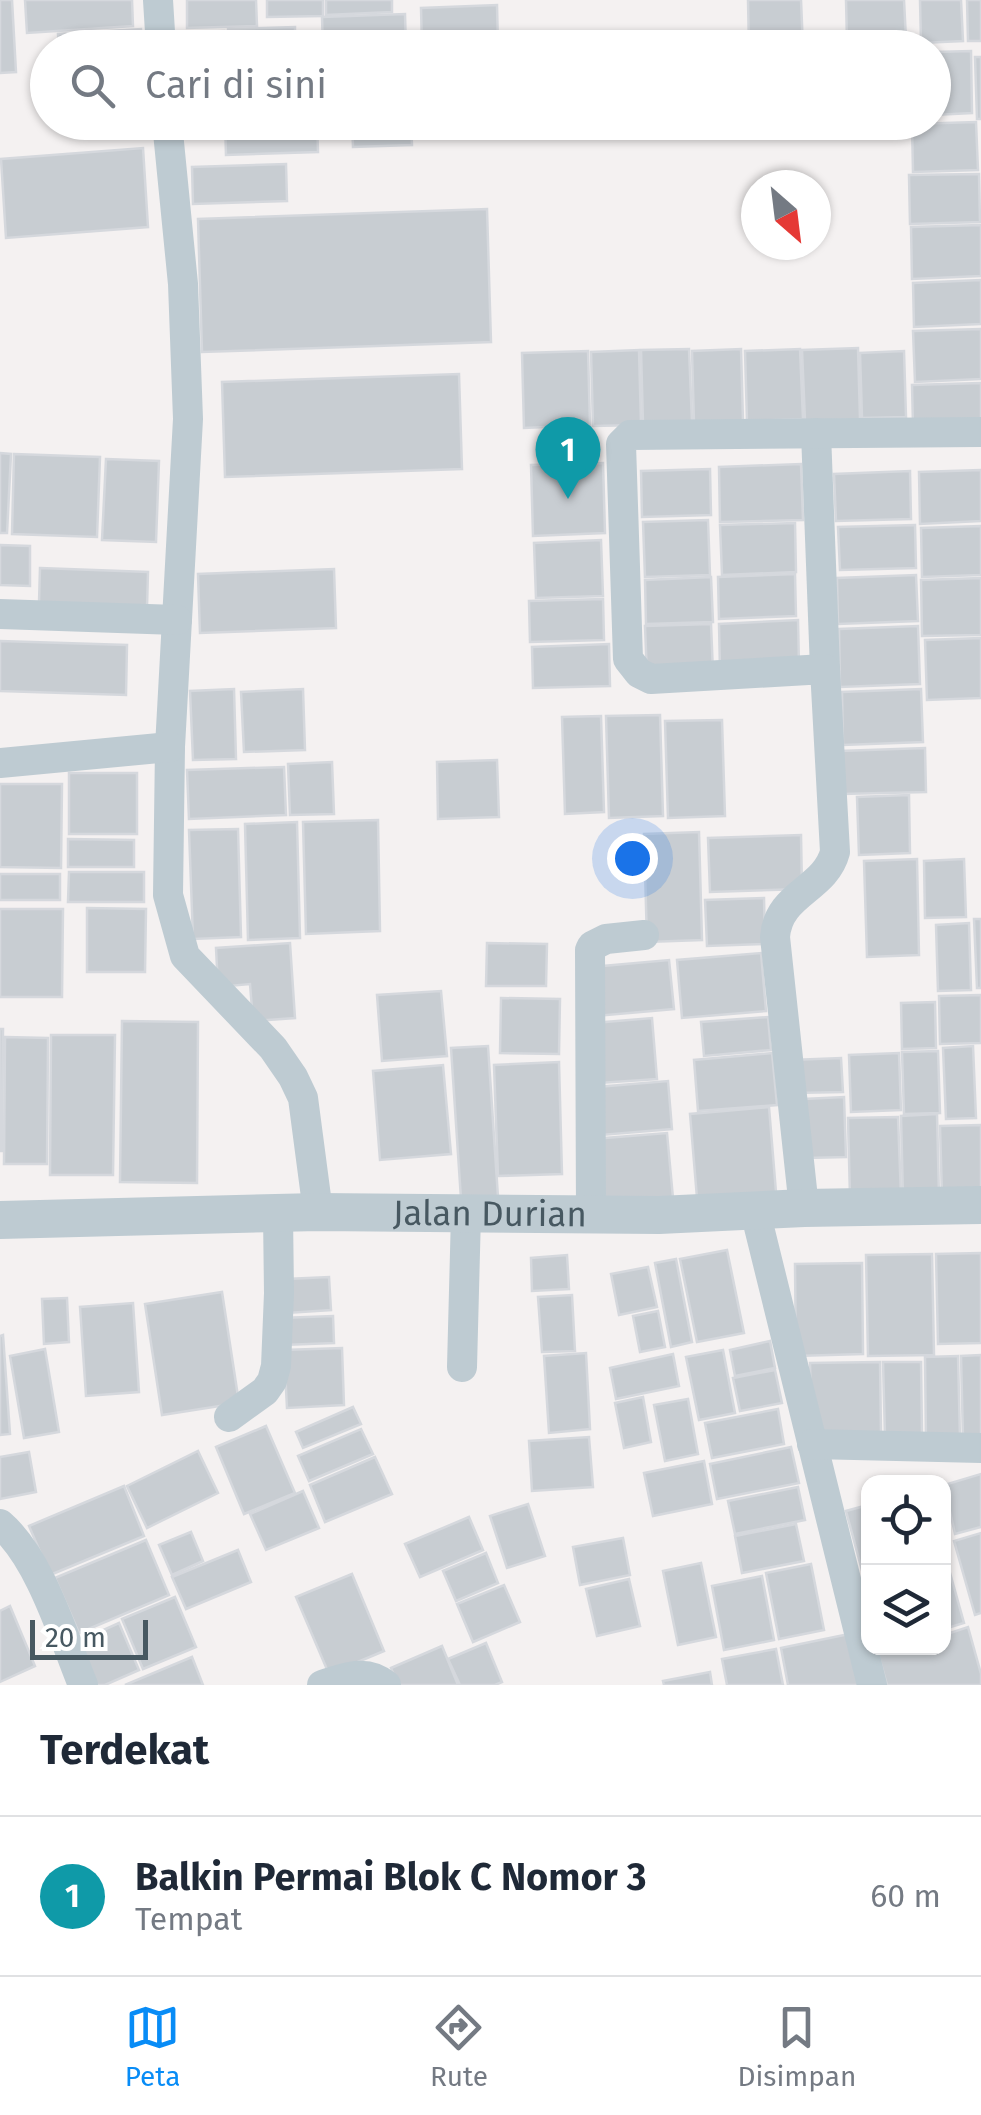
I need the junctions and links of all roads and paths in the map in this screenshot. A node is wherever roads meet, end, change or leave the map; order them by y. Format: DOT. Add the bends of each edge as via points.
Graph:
graph roads {
  1 [pos="158,0"];
  2 [pos="160,30"];
  3 [pos="169,140"];
  4 [pos="981,432"];
  5 [pos="816,433"];
  6 [pos="0,614"];
  7 [pos="177,620"];
  8 [pos="825,670"];
  9 [pos="170,747"];
  10 [pos="0,763"];
  11 [pos="644,935"];
  12 [pos="981,1205"];
  13 [pos="804,1208"];
  14 [pos="755,1211"];
  15 [pos="318,1212"];
  16 [pos="278,1214"];
  17 [pos="466,1214"];
  18 [pos="592,1215"];
  19 [pos="0,1220"];
  20 [pos="462,1367"];
  21 [pos="229,1417"];
  22 [pos="812,1444"];
  23 [pos="981,1448"];
  24 [pos="0,1524"];
  25 [pos="84,1685"];
  26 [pos="322,1685"];
  27 [pos="386,1685"];
  28 [pos="872,1685"];
  1 -- 2 [label="street"];
  3 -- 7 [label="street" via="188,419"];
  4 -- 5 [label="street"];
  5 -- 8 [label="street"];
  5 -- 8 [label="street" via="625,438 627,640 628,659 651,678"];
  6 -- 7 [label="street"];
  7 -- 9 [label="street"];
  8 -- 13 [label="street" via="836,852 820,878 786,905 774,936"];
  9 -- 10 [label="street"];
  9 -- 15 [label="street" via="168,894 186,956 256,1027 304,1098"];
  11 -- 18 [label="street" via="606,939 590,950"];
  12 -- 13 [label="street, Jalan Durian"];
  13 -- 14 [label="street, Jalan Durian"];
  14 -- 18 [label="street, Jalan Durian"];
  14 -- 22 [label="street"];
  15 -- 16 [label="street, Jalan Durian"];
  15 -- 17 [label="street, Jalan Durian"];
  16 -- 19 [label="street, Jalan Durian"];
  16 -- 21 [label="street" via="276,1366 264,1391"];
  17 -- 18 [label="street, Jalan Durian"];
  17 -- 20 [label="street"];
  22 -- 23 [label="street"];
  22 -- 28 [label="street"];
  24 -- 25 [label="street" via="30,1558"];
  26 -- 27 [label="street" via="350,1675"];
}
